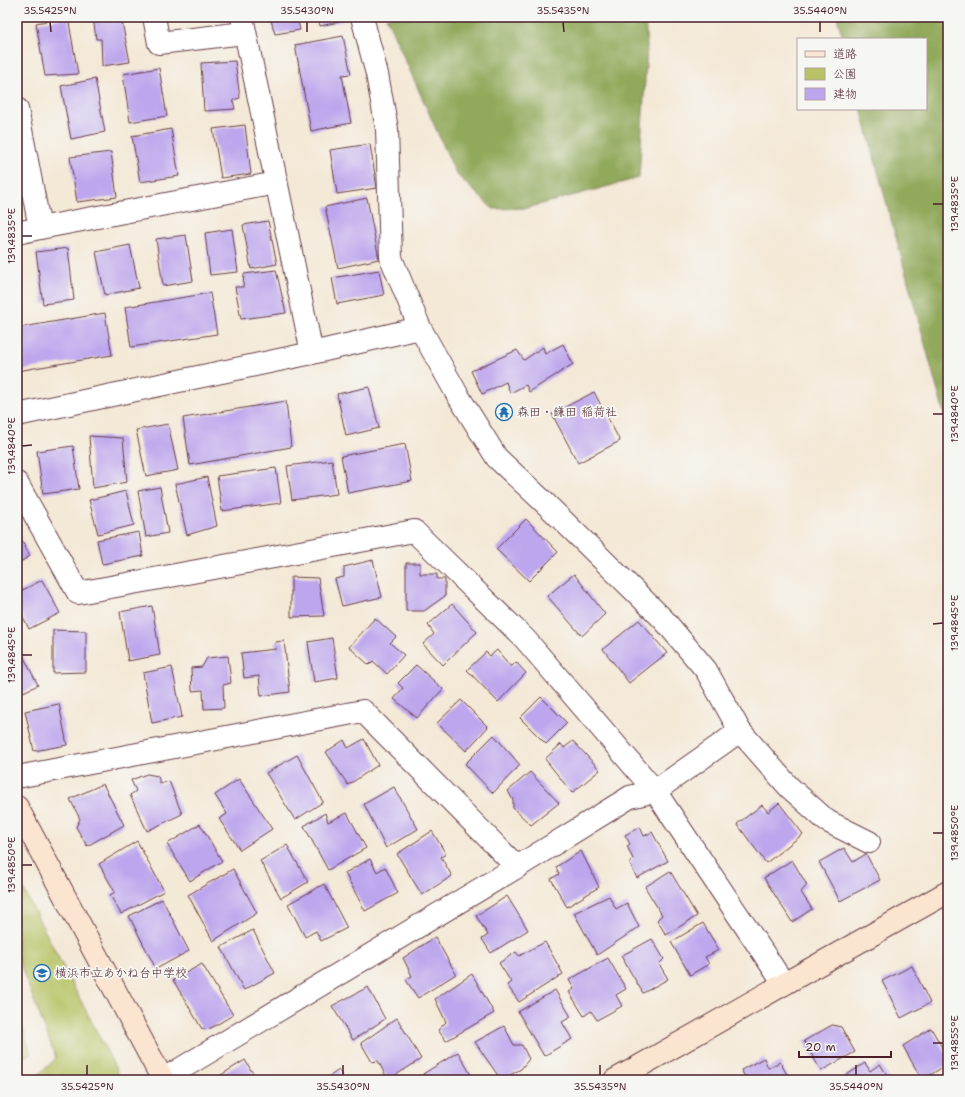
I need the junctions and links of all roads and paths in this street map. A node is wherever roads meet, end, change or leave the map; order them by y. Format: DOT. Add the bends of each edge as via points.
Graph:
graph roads {
  1 [pos="154,17"];
  2 [pos="362,17"];
  3 [pos="243,25"];
  4 [pos="17,109"];
  5 [pos="276,183"];
  6 [pos="40,228"];
  7 [pos="17,233"];
  8 [pos="420,328"];
  9 [pos="312,353"];
  10 [pos="17,415"];
  11 [pos="17,483"];
  12 [pos="740,730"];
  13 [pos="17,777"];
  14 [pos="655,790"];
  15 [pos="17,807"];
  16 [pos="869,842"];
  17 [pos="517,867"];
  18 [pos="948,892"];
  19 [pos="784,984"];
  20 [pos="162,1080"];
  21 [pos="615,1080"];
  1 -- 3 [label="street" via="159,44"];
  2 -- 8 [label="street" via="377,74 387,129 391,258"];
  3 -- 5 [label="street"];
  4 -- 6 [label="street"];
  5 -- 6 [label="street"];
  5 -- 9 [label="street"];
  6 -- 7 [label="street"];
  8 -- 9 [label="street"];
  8 -- 12 [label="street" via="497,458 664,620 706,670"];
  9 -- 10 [label="street"];
  11 -- 14 [label="street" via="78,593 414,531 525,640"];
  12 -- 14 [label="street"];
  12 -- 16 [label="street" via="789,787 827,821"];
  13 -- 17 [label="street" via="363,711"];
  14 -- 17 [label="street" via="630,797"];
  14 -- 19 [label="street"];
  15 -- 20 [label="street"];
  17 -- 20 [label="street"];
  18 -- 19 [label="street"];
  19 -- 21 [label="street"];
}
